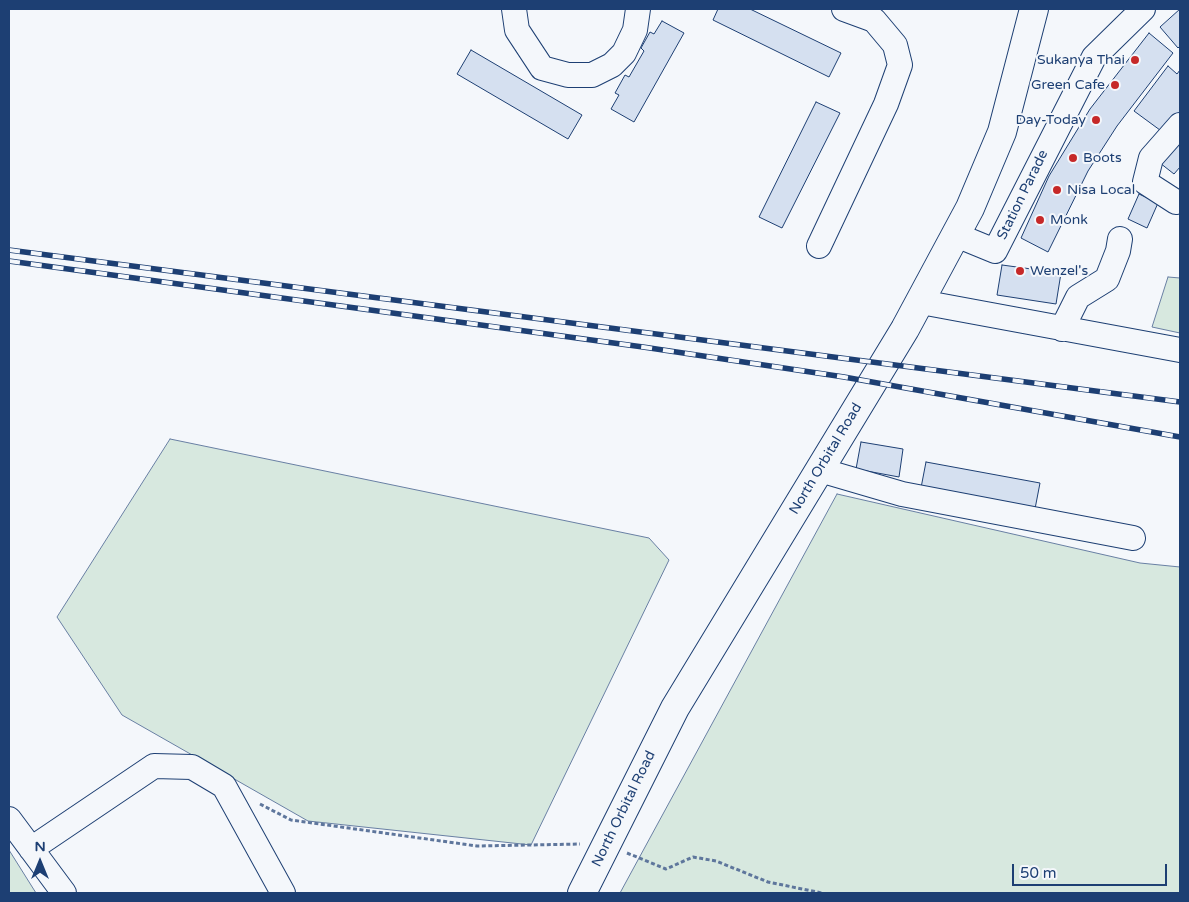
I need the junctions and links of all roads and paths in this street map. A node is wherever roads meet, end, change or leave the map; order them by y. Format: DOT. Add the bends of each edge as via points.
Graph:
graph roads {
  1 [pos="514,9"];
  2 [pos="638,9"];
  3 [pos="844,9"];
  4 [pos="1034,9"];
  5 [pos="1143,9"];
  6 [pos="1180,125"];
  7 [pos="1176,202"];
  8 [pos="956,235"];
  9 [pos="1120,239"];
  10 [pos="819,246"];
  11 [pos="921,302"];
  12 [pos="1062,329"];
  13 [pos="1180,350"];
  14 [pos="820,470"];
  15 [pos="1133,538"];
  16 [pos="257,803"];
  17 [pos="9,819"];
  18 [pos="607,843"];
  19 [pos="31,848"];
  20 [pos="64,893"];
  21 [pos="283,893"];
  22 [pos="582,893"];
  23 [pos="822,893"];
  1 -- 2 [label="street" via="516,30 542,68 568,75 592,75 612,65 624,53 635,30"];
  3 -- 10 [label="street" via="874,20 895,45 900,65 886,104"];
  4 -- 8 [label="main road, North Orbital Road" via="1002,132"];
  5 -- 8 [label="street, Station Parade" via="1094,58 995,251"];
  6 -- 7 [label="street" via="1151,158 1145,182"];
  8 -- 11 [label="main road, North Orbital Road"];
  9 -- 12 [label="street" via="1107,278 1078,297"];
  11 -- 12 [label="street"];
  11 -- 14 [label="main road, North Orbital Road"];
  12 -- 13 [label="street"];
  14 -- 15 [label="street" via="902,494"];
  14 -- 18 [label="main road, North Orbital Road" via="675,708"];
  16 -- 18 [label="path" via="291,820 477,846"];
  17 -- 19 [label="street"];
  18 -- 22 [label="main road, North Orbital Road"];
  18 -- 23 [label="path" via="666,869 694,857 716,861 768,882"];
  19 -- 20 [label="street"];
  19 -- 21 [label="street" via="154,766 192,767 224,786"];
}
